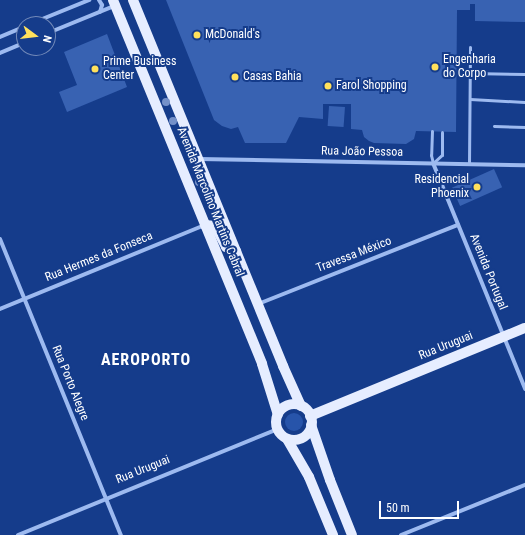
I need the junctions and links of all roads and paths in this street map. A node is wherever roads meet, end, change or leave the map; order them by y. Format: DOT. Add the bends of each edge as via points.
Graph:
graph roads {
  1 [pos="89,0"];
  2 [pos="99,0"];
  3 [pos="133,0"];
  4 [pos="115,3"];
  5 [pos="100,12"];
  6 [pos="50,16"];
  7 [pos="16,30"];
  8 [pos="56,30"];
  9 [pos="0,36"];
  10 [pos="16,46"];
  11 [pos="470,48"];
  12 [pos="0,53"];
  13 [pos="470,73"];
  14 [pos="525,74"];
  15 [pos="470,100"];
  16 [pos="525,102"];
  17 [pos="494,126"];
  18 [pos="525,127"];
  19 [pos="432,131"];
  20 [pos="442,132"];
  21 [pos="198,158"];
  22 [pos="433,163"];
  23 [pos="469,164"];
  24 [pos="525,165"];
  25 [pos="205,225"];
  26 [pos="458,225"];
  27 [pos="0,239"];
  28 [pos="236,251"];
  29 [pos="24,299"];
  30 [pos="257,304"];
  31 [pos="0,308"];
  32 [pos="525,328"];
  33 [pos="504,337"];
  34 [pos="525,389"];
  35 [pos="301,406"];
  36 [pos="278,415"];
  37 [pos="311,420"];
  38 [pos="278,429"];
  39 [pos="287,439"];
  40 [pos="525,485"];
  41 [pos="106,499"];
  42 [pos="18,535"];
  43 [pos="121,535"];
  44 [pos="333,535"];
  45 [pos="352,535"];
  46 [pos="401,535"];
  1 -- 6 [label="street"];
  2 -- 5 [label="street" via="102,5"];
  3 -- 21 [label="main road, Avenida Marcolino Martins Cabral"];
  4 -- 5 [label="street"];
  4 -- 25 [label="main road, Avenida Marcolino Martins Cabral"];
  5 -- 8 [label="street"];
  7 -- 9 [label="street"];
  10 -- 12 [label="street"];
  11 -- 13 [label="lane"];
  13 -- 14 [label="lane"];
  13 -- 15 [label="lane"];
  15 -- 16 [label="lane"];
  15 -- 23 [label="lane"];
  17 -- 18 [label="lane"];
  19 -- 22 [label="lane"];
  20 -- 22 [label="lane" via="442,155"];
  21 -- 22 [label="street, Rua João Pessoa"];
  21 -- 28 [label="main road, Avenida Marcolino Martins Cabral"];
  22 -- 23 [label="street, Rua João Pessoa"];
  22 -- 26 [label="street, Avenida Portugal"];
  23 -- 24 [label="street, Rua João Pessoa"];
  25 -- 28 [label="main road" via="215,226 226,247"];
  25 -- 29 [label="street, Rua Hermes da Fonseca"];
  25 -- 36 [label="main road, Avenida Marcolino Martins Cabral" via="262,364"];
  26 -- 30 [label="street, Travessa México"];
  26 -- 33 [label="street, Avenida Portugal"];
  27 -- 29 [label="street, Rua Porto Alegre"];
  28 -- 30 [label="main road, Avenida Marcolino Martins Cabral"];
  29 -- 31 [label="street, Rua Hermes da Fonseca"];
  29 -- 41 [label="street, Rua Porto Alegre"];
  30 -- 35 [label="main road, Avenida Marcolino Martins Cabral"];
  32 -- 33 [label="main road, Rua Uruguai"];
  33 -- 34 [label="street, Avenida Portugal"];
  33 -- 37 [label="main road, Rua Uruguai"];
  35 -- 36 [label="main road" via="290,405"];
  35 -- 37 [label="main road"];
  36 -- 38 [label="main road"];
  37 -- 39 [label="main road" via="307,435 297,440"];
  37 -- 45 [label="main road" via="327,472"];
  38 -- 39 [label="main road"];
  38 -- 41 [label="street, Rua Uruguai"];
  39 -- 44 [label="main road" via="309,477"];
  40 -- 46 [label="street"];
  41 -- 42 [label="street, Rua Uruguai"];
  41 -- 43 [label="street, Rua Porto Alegre"];
}
